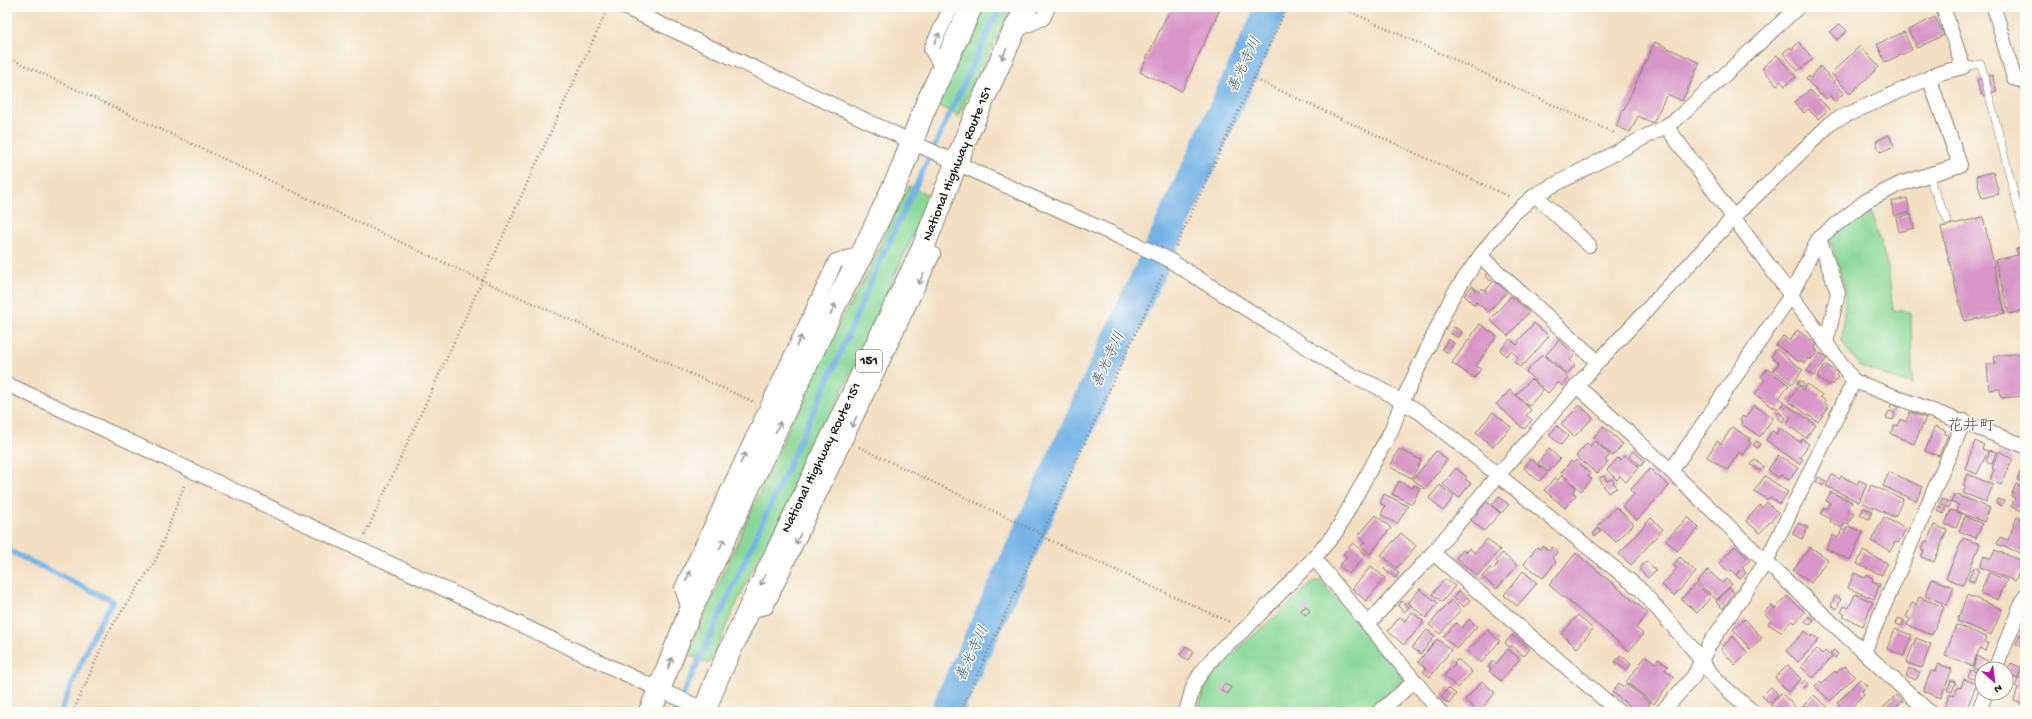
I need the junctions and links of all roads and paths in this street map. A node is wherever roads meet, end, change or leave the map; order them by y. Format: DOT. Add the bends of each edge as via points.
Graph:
graph roads {
  1 [pos="608,7"];
  2 [pos="624,7"];
  3 [pos="951,7"];
  4 [pos="971,7"];
  5 [pos="1027,7"];
  6 [pos="1048,7"];
  7 [pos="1287,7"];
  8 [pos="1340,7"];
  9 [pos="1798,7"];
  10 [pos="1943,7"];
  11 [pos="1994,7"];
  12 [pos="1014,31"];
  13 [pos="7,57"];
  14 [pos="1962,67"];
  15 [pos="942,68"];
  16 [pos="1253,78"];
  17 [pos="1929,78"];
  18 [pos="2025,82"];
  19 [pos="1666,126"];
  20 [pos="912,140"];
  21 [pos="1634,142"];
  22 [pos="957,162"];
  23 [pos="1932,174"];
  24 [pos="1535,195"];
  25 [pos="1523,203"];
  26 [pos="1733,218"];
  27 [pos="1948,221"];
  28 [pos="2025,236"];
  29 [pos="1819,238"];
  30 [pos="1589,245"];
  31 [pos="923,248"];
  32 [pos="862,254"];
  33 [pos="1480,256"];
  34 [pos="1168,259"];
  35 [pos="481,280"];
  36 [pos="1791,295"];
  37 [pos="1826,343"];
  38 [pos="1598,362"];
  39 [pos="1854,381"];
  40 [pos="7,384"];
  41 [pos="1578,387"];
  42 [pos="1402,402"];
  43 [pos="767,408"];
  44 [pos="1964,421"];
  45 [pos="845,440"];
  46 [pos="2025,446"];
  47 [pos="191,470"];
  48 [pos="1671,471"];
  49 [pos="1498,476"];
  50 [pos="1041,535"];
  51 [pos="359,548"];
  52 [pos="1433,553"];
  53 [pos="1314,558"];
  54 [pos="1766,562"];
  55 [pos="2025,596"];
  56 [pos="749,610"];
  57 [pos="690,612"];
  58 [pos="1368,624"];
  59 [pos="1245,629"];
  60 [pos="1864,652"];
  61 [pos="1701,661"];
  62 [pos="1998,661"];
  63 [pos="1414,681"];
  64 [pos="660,690"];
  65 [pos="1983,701"];
  66 [pos="707,711"];
  67 [pos="73,712"];
  68 [pos="650,712"];
  69 [pos="960,712"];
  70 [pos="1186,712"];
  71 [pos="1379,712"];
  72 [pos="1440,712"];
  73 [pos="1619,712"];
  74 [pos="1662,712"];
  75 [pos="1753,712"];
  76 [pos="1929,712"];
  77 [pos="1978,712"];
  1 -- 35 [label="path"];
  2 -- 20 [label="street"];
  15 -- 3 [label="street, one-way" via="931,49"];
  4 -- 15 [label="highway"];
  5 -- 12 [label="highway, National Highway Route 151 / 151"];
  6 -- 12 [label="street" via="1043,18"];
  7 -- 16 [label="path"];
  8 -- 21 [label="path"];
  9 -- 19 [label="street" via="1678,118"];
  10 -- 14 [label="street"];
  11 -- 18 [label="street" via="2014,78"];
  12 -- 22 [label="highway, National Highway Route 151 / 151, one-way"];
  13 -- 35 [label="path"];
  14 -- 17 [label="street"];
  14 -- 28 [label="lane" via="1981,64"];
  15 -- 20 [label="highway"];
  16 -- 25 [label="path"];
  16 -- 34 [label="path"];
  17 -- 23 [label="street" via="1960,165"];
  17 -- 26 [label="street" via="1833,121"];
  19 -- 21 [label="street"];
  19 -- 26 [label="street"];
  20 -- 22 [label="street"];
  20 -- 32 [label="highway" via="901,171"];
  21 -- 24 [label="street"];
  22 -- 31 [label="highway, National Highway Route 151 / 151"];
  22 -- 34 [label="street"];
  23 -- 27 [label="lane" via="1932,186"];
  23 -- 29 [label="street" via="1900,184 1866,201"];
  24 -- 25 [label="street"];
  24 -- 30 [label="street"];
  25 -- 33 [label="street"];
  26 -- 36 [label="street"];
  26 -- 38 [label="street"];
  29 -- 36 [label="street"];
  29 -- 37 [label="street" via="1838,293"];
  31 -- 45 [label="street, one-way" via="933,254"];
  31 -- 56 [label="highway, National Highway Route 151 / 151, one-way"];
  43 -- 32 [label="street, one-way" via="836,261"];
  57 -- 32 [label="highway, one-way" via="833,308"];
  33 -- 38 [label="street"];
  33 -- 42 [label="street" via="1454,295"];
  34 -- 42 [label="street" via="1351,375"];
  34 -- 50 [label="path"];
  35 -- 43 [label="path"];
  35 -- 51 [label="path"];
  36 -- 37 [label="street"];
  36 -- 48 [label="street"];
  37 -- 39 [label="street"];
  38 -- 41 [label="street"];
  39 -- 44 [label="street"];
  39 -- 54 [label="street"];
  40 -- 47 [label="street"];
  41 -- 48 [label="street"];
  41 -- 49 [label="street"];
  42 -- 49 [label="street" via="1421,413"];
  42 -- 53 [label="street" via="1391,431 1358,495 1336,532"];
  57 -- 43 [label="street, one-way" via="682,588"];
  44 -- 46 [label="street"];
  44 -- 60 [label="street"];
  45 -- 50 [label="path"];
  45 -- 56 [label="street, one-way" via="766,607"];
  47 -- 51 [label="street"];
  47 -- 67 [label="path" via="156,560 109,631"];
  48 -- 54 [label="street"];
  49 -- 52 [label="street"];
  49 -- 61 [label="street" via="1640,589"];
  50 -- 59 [label="path"];
  50 -- 69 [label="path"];
  51 -- 64 [label="street"];
  52 -- 58 [label="street"];
  52 -- 73 [label="street"];
  53 -- 58 [label="street"];
  53 -- 59 [label="street"];
  54 -- 60 [label="street"];
  54 -- 61 [label="street" via="1709,645"];
  55 -- 62 [label="street"];
  56 -- 66 [label="highway, National Highway Route 151 / 151" via="718,676"];
  64 -- 57 [label="highway, one-way"];
  58 -- 63 [label="street"];
  59 -- 70 [label="street" via="1220,649 1204,667 1194,684"];
  60 -- 76 [label="street"];
  61 -- 74 [label="street" via="1694,676"];
  61 -- 75 [label="street" via="1722,685"];
  63 -- 71 [label="street"];
  63 -- 72 [label="street"];
  64 -- 66 [label="street"];
  64 -- 68 [label="highway"];
  65 -- 77 [label="street"];
}
